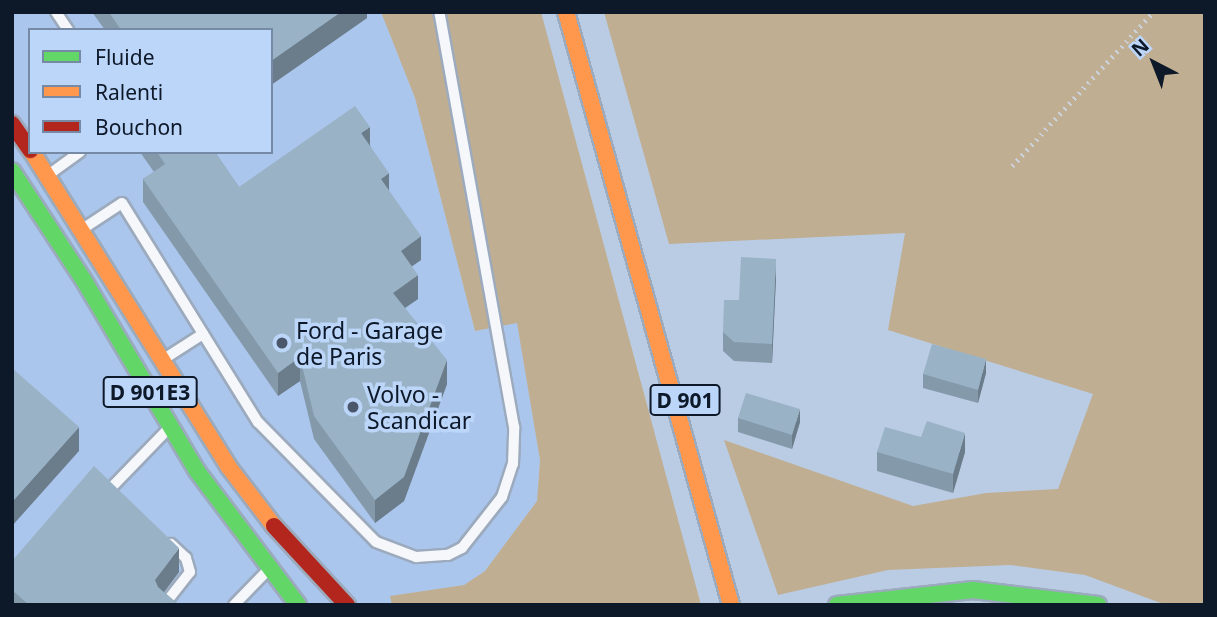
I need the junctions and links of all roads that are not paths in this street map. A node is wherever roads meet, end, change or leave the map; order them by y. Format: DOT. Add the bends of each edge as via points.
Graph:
graph roads {
  1 [pos="56,12"];
  2 [pos="439,12"];
  3 [pos="566,12"];
  4 [pos="573,12"];
  5 [pos="67,28"];
  6 [pos="577,48"];
  7 [pos="12,124"];
  8 [pos="28,147"];
  9 [pos="33,154"];
  10 [pos="77,154"];
  11 [pos="14,173"];
  12 [pos="47,175"];
  13 [pos="82,229"];
  14 [pos="633,257"];
  15 [pos="203,334"];
  16 [pos="162,360"];
  17 [pos="132,362"];
  18 [pos="170,426"];
  19 [pos="100,478"];
  20 [pos="111,488"];
  21 [pos="120,496"];
  22 [pos="158,532"];
  23 [pos="734,551"];
  24 [pos="272,573"];
  25 [pos="164,605"];
  26 [pos="234,605"];
  27 [pos="298,605"];
  28 [pos="305,605"];
  29 [pos="347,605"];
  30 [pos="731,605"];
  31 [pos="837,605"];
  32 [pos="1098,605"];
  1 -- 5 [label="lane"];
  2 -- 15 [label="lane" via="513,411 513,464 502,496 484,524 448,555 401,555 376,541 258,422"];
  3 -- 6 [label="main road, D 901"];
  4 -- 6 [label="main road, D 901"];
  6 -- 14 [label="main road, D 901"];
  7 -- 8 [label="main road, D 901E3"];
  9 -- 12 [label="main road, D 901E3"];
  10 -- 12 [label="lane"];
  11 -- 12 [label="lane" via="31,180"];
  11 -- 17 [label="main road, D 901E3"];
  12 -- 13 [label="main road, D 901E3"];
  13 -- 15 [label="lane" via="122,203"];
  13 -- 16 [label="main road, D 901E3"];
  14 -- 23 [label="main road, D 901"];
  14 -- 30 [label="main road, D 901"];
  15 -- 16 [label="lane"];
  16 -- 17 [label="lane"];
  16 -- 29 [label="main road, D 901E3" via="246,491 300,559"];
  17 -- 18 [label="main road, D 901E3"];
  18 -- 20 [label="lane"];
  18 -- 24 [label="main road, D 901E3" via="221,507"];
  19 -- 20 [label="lane"];
  20 -- 21 [label="lane"];
  22 -- 25 [label="lane" via="190,564 186,581"];
  24 -- 26 [label="lane"];
  24 -- 27 [label="main road, D 901E3"];
  24 -- 28 [label="main road, D 901E3"];
  31 -- 32 [label="main road" via="908,593 983,590"];
}
